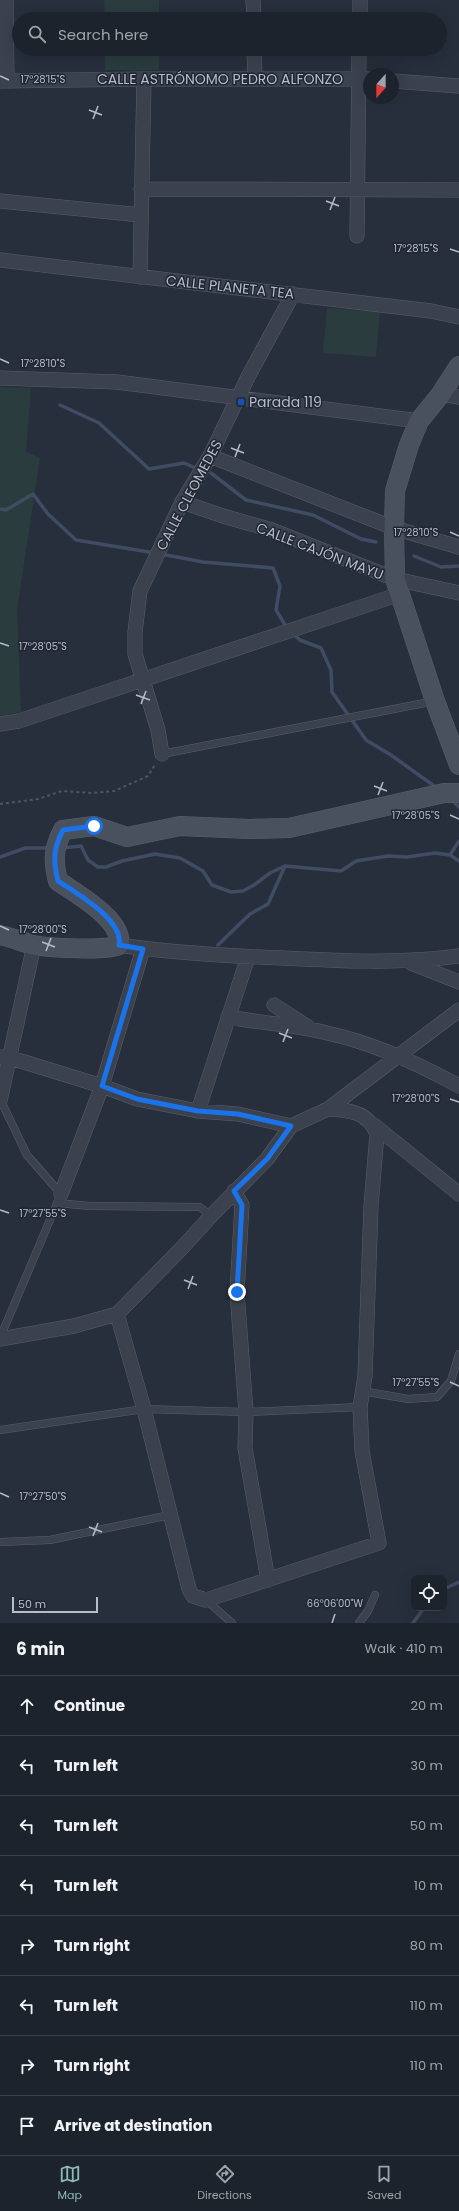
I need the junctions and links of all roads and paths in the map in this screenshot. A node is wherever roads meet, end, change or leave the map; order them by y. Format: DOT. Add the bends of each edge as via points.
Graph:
graph roads {
  1 [pos="6,0"];
  2 [pos="253,0"];
  3 [pos="360,0"];
  4 [pos="254,12"];
  5 [pos="360,12"];
  6 [pos="254,56"];
  7 [pos="360,56"];
  8 [pos="363,73"];
  9 [pos="255,78"];
  10 [pos="144,79"];
  11 [pos="363,79"];
  12 [pos="4,81"];
  13 [pos="399,81"];
  14 [pos="459,86"];
  15 [pos="363,98"];
  16 [pos="141,188"];
  17 [pos="358,190"];
  18 [pos="459,190"];
  19 [pos="0,201"];
  20 [pos="141,214"];
  21 [pos="357,236"];
  22 [pos="0,260"];
  23 [pos="140,277"];
  24 [pos="293,294"];
  25 [pos="459,317"];
  26 [pos="459,366"];
  27 [pos="0,378"];
  28 [pos="441,394"];
  29 [pos="459,397"];
  30 [pos="239,398"];
  31 [pos="419,421"];
  32 [pos="210,456"];
  33 [pos="182,502"];
  34 [pos="394,528"];
  35 [pos="459,547"];
  36 [pos="398,586"];
  37 [pos="459,593"];
  38 [pos="141,679"];
  39 [pos="435,701"];
  40 [pos="0,724"];
  41 [pos="162,754"];
  42 [pos="459,765"];
  43 [pos="459,793"];
  44 [pos="0,804"];
  45 [pos="0,935"];
  46 [pos="34,945"];
  47 [pos="119,945"];
  48 [pos="143,949"];
  49 [pos="459,956"];
  50 [pos="248,957"];
  51 [pos="403,960"];
  52 [pos="458,983"];
  53 [pos="274,1005"];
  54 [pos="459,1010"];
  55 [pos="228,1017"];
  56 [pos="312,1030"];
  57 [pos="399,1056"];
  58 [pos="5,1057"];
  59 [pos="102,1086"];
  60 [pos="459,1086"];
  61 [pos="1,1101"];
  62 [pos="328,1109"];
  63 [pos="198,1111"];
  64 [pos="374,1125"];
  65 [pos="291,1126"];
  66 [pos="234,1191"];
  67 [pos="459,1194"];
  68 [pos="59,1199"];
  69 [pos="210,1216"];
  70 [pos="117,1314"];
  71 [pos="0,1339"];
  72 [pos="459,1354"];
  73 [pos="362,1391"];
  74 [pos="360,1407"];
  75 [pos="144,1409"];
  76 [pos="246,1412"];
  77 [pos="0,1430"];
  78 [pos="170,1515"];
  79 [pos="0,1542"];
  80 [pos="268,1580"];
  81 [pos="374,1595"];
  82 [pos="206,1600"];
  83 [pos="232,1623"];
  84 [pos="359,1623"];
  1 -- 12 [label="street"];
  2 -- 4 [label="street"];
  3 -- 5 [label="street"];
  6 -- 9 [label="street"];
  7 -- 8 [label="street"];
  9 -- 10 [label="street, CALLE ASTRÓNOMO PEDRO ALFONZO"];
  9 -- 11 [label="street, CALLE ASTRÓNOMO PEDRO ALFONZO"];
  10 -- 12 [label="street, CALLE ASTRÓNOMO PEDRO ALFONZO"];
  10 -- 16 [label="street"];
  13 -- 14 [label="street"];
  15 -- 17 [label="street"];
  16 -- 17 [label="street"];
  16 -- 20 [label="street"];
  17 -- 18 [label="street"];
  17 -- 21 [label="street"];
  19 -- 20 [label="street"];
  20 -- 23 [label="street"];
  22 -- 23 [label="street, CALLE PLANETA TEA"];
  23 -- 24 [label="street, CALLE PLANETA TEA"];
  24 -- 25 [label="street, CALLE PLANETA TEA" via="431,311"];
  24 -- 30 [label="street, CALLE CLEOMEDES"];
  26 -- 28 [label="street"];
  27 -- 30 [label="street" via="117,382"];
  28 -- 29 [label="street"];
  28 -- 31 [label="street"];
  30 -- 31 [label="street"];
  30 -- 32 [label="street, CALLE CLEOMEDES"];
  31 -- 34 [label="street" via="409,445 396,491"];
  32 -- 33 [label="street, CALLE CLEOMEDES"];
  32 -- 34 [label="street"];
  33 -- 36 [label="street, CALLE CAJÓN MAYU" via="272,530"];
  33 -- 38 [label="street, CALLE CLEOMEDES" via="140,590 135,654"];
  34 -- 35 [label="street"];
  34 -- 36 [label="street"];
  36 -- 37 [label="street, CALLE CAJÓN MAYU"];
  36 -- 38 [label="street"];
  36 -- 39 [label="street"];
  38 -- 40 [label="street" via="19,721"];
  38 -- 41 [label="street, CALLE CLEOMEDES" via="158,730"];
  39 -- 41 [label="lane"];
  39 -- 42 [label="street"];
  41 -- 44 [label="path" via="148,776 114,791 62,791 38,799"];
  43 -- 47 [label="street" via="444,793 289,828 180,826 127,837 94,826 63,830 53,862 58,881 85,899 108,919 117,930"];
  45 -- 46 [label="street"];
  46 -- 47 [label="street" via="99,949"];
  46 -- 58 [label="street"];
  47 -- 48 [label="street"];
  48 -- 50 [label="street"];
  48 -- 59 [label="street"];
  49 -- 51 [label="street"];
  50 -- 51 [label="street"];
  50 -- 55 [label="street"];
  51 -- 52 [label="street"];
  53 -- 56 [label="street"];
  54 -- 57 [label="street"];
  55 -- 56 [label="street"];
  55 -- 63 [label="street"];
  56 -- 57 [label="street" via="364,1042"];
  57 -- 60 [label="street"];
  57 -- 62 [label="street"];
  58 -- 59 [label="street"];
  58 -- 61 [label="street"];
  59 -- 63 [label="street" via="137,1099"];
  59 -- 68 [label="street"];
  61 -- 68 [label="lane" via="27,1155"];
  62 -- 64 [label="street" via="353,1111 366,1117"];
  62 -- 65 [label="street"];
  63 -- 65 [label="street" via="238,1114"];
  64 -- 67 [label="street"];
  64 -- 73 [label="street" via="377,1134 371,1206 365,1376"];
  65 -- 66 [label="street" via="267,1159"];
  66 -- 69 [label="street"];
  66 -- 76 [label="street" via="242,1205 237,1292"];
  68 -- 69 [label="lane" via="90,1206 200,1208"];
  68 -- 71 [label="lane"];
  69 -- 70 [label="street"];
  70 -- 71 [label="street" via="74,1326"];
  70 -- 75 [label="street"];
  72 -- 73 [label="lane" via="451,1381 437,1397 408,1399"];
  73 -- 74 [label="street"];
  74 -- 76 [label="lane"];
  74 -- 80 [label="street" via="364,1466 379,1543"];
  75 -- 76 [label="lane"];
  75 -- 77 [label="lane"];
  75 -- 78 [label="street"];
  76 -- 80 [label="street" via="245,1448"];
  78 -- 79 [label="lane" via="50,1540"];
  78 -- 82 [label="street" via="189,1589 192,1596"];
  80 -- 82 [label="street"];
  81 -- 84 [label="lane" via="368,1611"];
  82 -- 83 [label="lane"];
}
